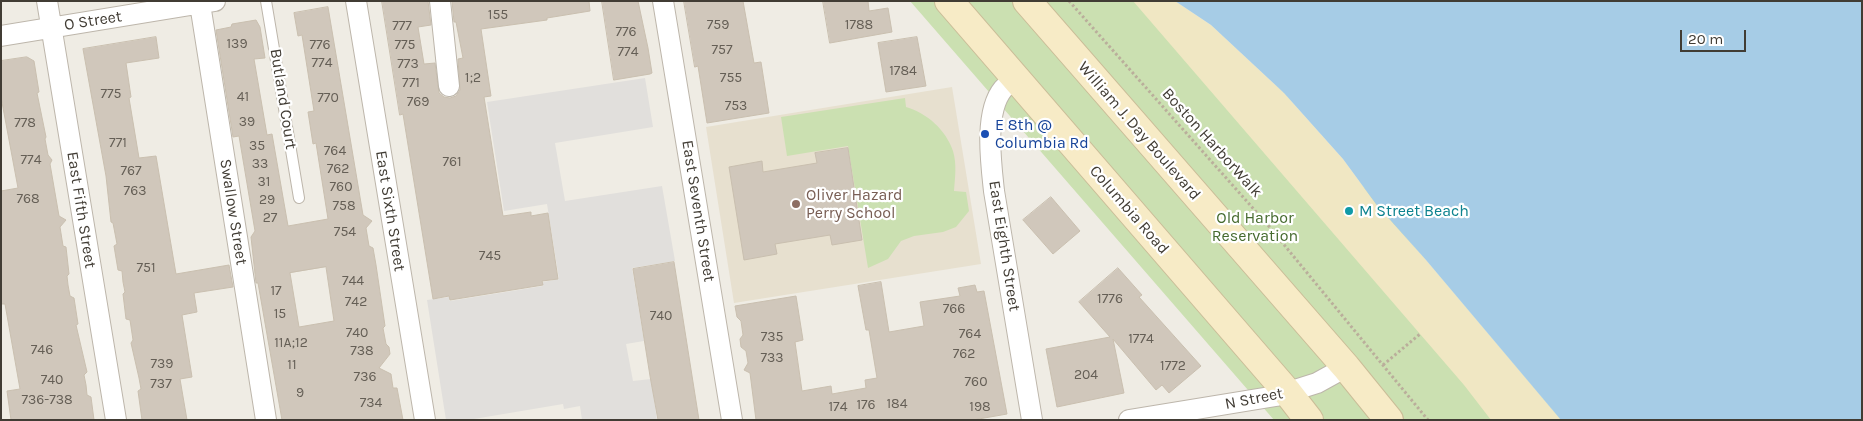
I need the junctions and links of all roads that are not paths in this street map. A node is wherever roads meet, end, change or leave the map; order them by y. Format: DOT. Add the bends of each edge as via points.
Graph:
graph roads {
  1 [pos="46,1"];
  2 [pos="266,1"];
  3 [pos="356,1"];
  4 [pos="440,1"];
  5 [pos="664,1"];
  6 [pos="949,1"];
  7 [pos="1027,1"];
  8 [pos="201,3"];
  9 [pos="51,27"];
  10 [pos="1,36"];
  11 [pos="1015,79"];
  12 [pos="450,86"];
  13 [pos="299,198"];
  14 [pos="1346,367"];
  15 [pos="1288,393"];
  16 [pos="116,420"];
  17 [pos="266,420"];
  18 [pos="424,420"];
  19 [pos="732,420"];
  20 [pos="1032,420"];
  21 [pos="1129,420"];
  22 [pos="1309,420"];
  23 [pos="1388,420"];
  1 -- 9 [label="street, East Fifth Street"];
  2 -- 13 [label="lane, Butland Court"];
  3 -- 18 [label="street, East Sixth Street"];
  4 -- 12 [label="street"];
  5 -- 19 [label="street, East Seventh Street"];
  6 -- 11 [label="main road, Columbia Road"];
  7 -- 14 [label="main road, William J. Day Boulevard"];
  8 -- 9 [label="street, O Street"];
  8 -- 17 [label="street, Swallow Street"];
  9 -- 10 [label="street, O Street"];
  9 -- 16 [label="street, East Fifth Street"];
  11 -- 15 [label="main road, Columbia Road"];
  11 -- 20 [label="street, East Eighth Street" via="1004,88 995,105 991,155 994,191"];
  14 -- 15 [label="street, N Street" via="1317,383"];
  14 -- 23 [label="main road, William J. Day Boulevard"];
  15 -- 21 [label="street, N Street"];
  15 -- 22 [label="main road, Columbia Road"];
}
